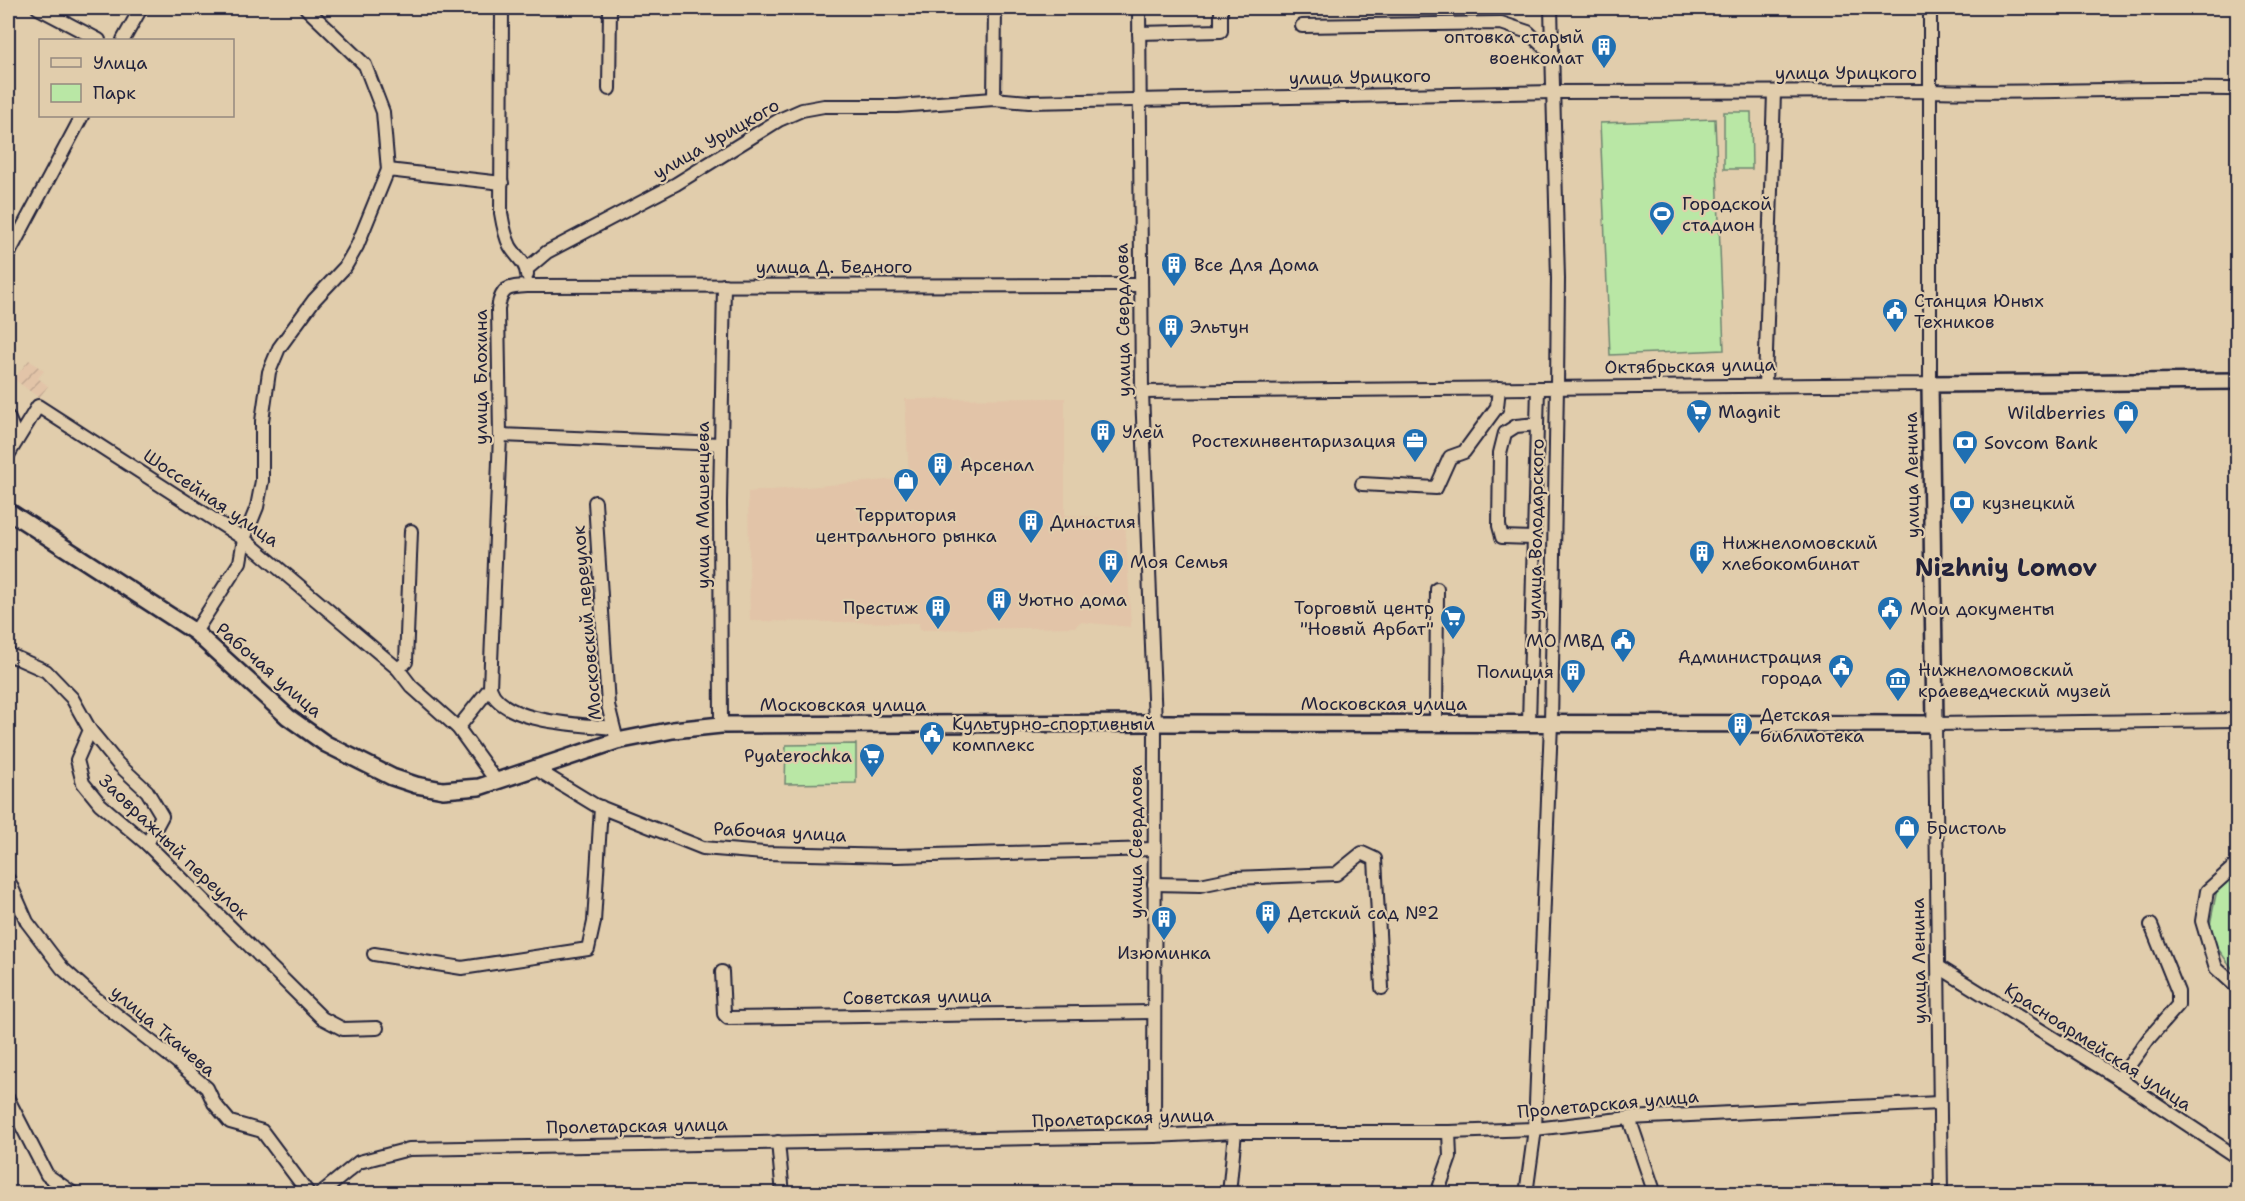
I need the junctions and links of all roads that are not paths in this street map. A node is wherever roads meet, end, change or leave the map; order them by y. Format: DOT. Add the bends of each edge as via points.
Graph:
graph roads {
  1 [pos="39,8"];
  2 [pos="141,8"];
  3 [pos="306,8"];
  4 [pos="502,8"];
  5 [pos="610,8"];
  6 [pos="995,8"];
  7 [pos="1139,8"];
  8 [pos="1221,8"];
  9 [pos="1551,8"];
  10 [pos="1930,8"];
  11 [pos="1302,27"];
  12 [pos="1139,33"];
  13 [pos="97,39"];
  14 [pos="124,39"];
  15 [pos="1552,55"];
  16 [pos="609,89"];
  17 [pos="2238,89"];
  18 [pos="1930,91"];
  19 [pos="1553,92"];
  20 [pos="1774,92"];
  21 [pos="1138,98"];
  22 [pos="994,99"];
  23 [pos="81,117"];
  24 [pos="388,170"];
  25 [pos="502,183"];
  26 [pos="8,255"];
  27 [pos="527,268"];
  28 [pos="724,285"];
  29 [pos="1141,285"];
  30 [pos="528,286"];
  31 [pos="2238,381"];
  32 [pos="1930,384"];
  33 [pos="1765,385"];
  34 [pos="1557,387"];
  35 [pos="1499,388"];
  36 [pos="1538,388"];
  37 [pos="1142,392"];
  38 [pos="8,417"];
  39 [pos="1537,424"];
  40 [pos="500,435"];
  41 [pos="17,438"];
  42 [pos="721,444"];
  43 [pos="8,455"];
  44 [pos="1362,484"];
  45 [pos="595,502"];
  46 [pos="8,511"];
  47 [pos="411,531"];
  48 [pos="1534,538"];
  49 [pos="244,539"];
  50 [pos="1437,589"];
  51 [pos="195,632"];
  52 [pos="8,654"];
  53 [pos="398,669"];
  54 [pos="490,688"];
  55 [pos="2238,720"];
  56 [pos="1155,723"];
  57 [pos="1436,723"];
  58 [pos="1529,723"];
  59 [pos="1551,723"];
  60 [pos="1935,724"];
  61 [pos="722,725"];
  62 [pos="459,728"];
  63 [pos="90,730"];
  64 [pos="615,734"];
  65 [pos="536,769"];
  66 [pos="497,782"];
  67 [pos="601,807"];
  68 [pos="147,844"];
  69 [pos="1154,849"];
  70 [pos="2238,862"];
  71 [pos="8,879"];
  72 [pos="1154,884"];
  73 [pos="2151,925"];
  74 [pos="374,954"];
  75 [pos="1939,967"];
  76 [pos="722,972"];
  77 [pos="1382,988"];
  78 [pos="2238,988"];
  79 [pos="1154,1012"];
  80 [pos="377,1028"];
  81 [pos="2119,1079"];
  82 [pos="8,1099"];
  83 [pos="1939,1103"];
  84 [pos="1629,1118"];
  85 [pos="1535,1129"];
  86 [pos="1235,1132"];
  87 [pos="1449,1132"];
  88 [pos="1154,1136"];
  89 [pos="778,1142"];
  90 [pos="2238,1158"];
  91 [pos="74,1194"];
  92 [pos="309,1194"];
  93 [pos="320,1194"];
  94 [pos="783,1194"];
  95 [pos="1228,1194"];
  96 [pos="1437,1194"];
  97 [pos="1526,1194"];
  98 [pos="1655,1194"];
  99 [pos="1941,1194"];
  1 -- 13 [label="street"];
  2 -- 14 [label="street"];
  3 -- 24 [label="street" via="365,65 383,112"];
  4 -- 25 [label="street"];
  5 -- 16 [label="street"];
  6 -- 22 [label="street"];
  7 -- 12 [label="street, улица Свердлова"];
  8 -- 12 [label="street" via="1221,32"];
  9 -- 15 [label="street, улица Володарского"];
  10 -- 18 [label="street, улица Ленина"];
  11 -- 15 [label="street" via="1501,24 1528,32"];
  12 -- 21 [label="street, улица Свердлова"];
  15 -- 19 [label="street, улица Володарского"];
  17 -- 18 [label="street, улица Урицкого"];
  18 -- 20 [label="street, улица Урицкого"];
  18 -- 32 [label="street, улица Ленина"];
  19 -- 20 [label="street, улица Урицкого"];
  19 -- 21 [label="street, улица Урицкого"];
  19 -- 34 [label="street, улица Володарского"];
  20 -- 33 [label="street"];
  21 -- 22 [label="street, улица Урицкого" via="1029,102"];
  21 -- 29 [label="street, улица Свердлова"];
  22 -- 27 [label="street, улица Урицкого" via="802,110 676,184 547,252"];
  23 -- 26 [label="street"];
  24 -- 25 [label="street"];
  24 -- 49 [label="street" via="345,267 314,300 279,348 269,372 262,421 262,481"];
  25 -- 27 [label="street" via="504,232 511,249"];
  27 -- 30 [label="street"];
  28 -- 29 [label="street, улица Д. Бедного"];
  28 -- 30 [label="street, улица Д. Бедного"];
  28 -- 42 [label="street, улица Машенцева"];
  29 -- 37 [label="street, улица Свердлова"];
  30 -- 40 [label="street, улица Блохина" via="504,290 500,296"];
  31 -- 32 [label="main road, Октябрьская улица"];
  32 -- 33 [label="street, Октябрьская улица"];
  32 -- 60 [label="main road, улица Ленина"];
  33 -- 34 [label="street, Октябрьская улица"];
  34 -- 36 [label="street, Октябрьская улица"];
  34 -- 59 [label="street, улица Володарского"];
  35 -- 36 [label="street, Октябрьская улица"];
  35 -- 37 [label="street, Октябрьская улица"];
  35 -- 44 [label="street" via="1497,407 1464,452 1450,457 1436,488"];
  36 -- 39 [label="street"];
  37 -- 56 [label="street, улица Свердлова"];
  38 -- 41 [label="street"];
  39 -- 48 [label="street"];
  39 -- 48 [label="street" via="1516,426 1505,433 1500,453 1502,537"];
  40 -- 42 [label="street"];
  40 -- 54 [label="street, улица Блохина"];
  41 -- 43 [label="street, Шоссейная улица"];
  41 -- 49 [label="street, Шоссейная улица" via="38,406"];
  42 -- 61 [label="street, улица Машенцева"];
  45 -- 64 [label="street, Московский переулок" via="608,705"];
  46 -- 51 [label="main road, Рабочая улица"];
  47 -- 53 [label="street" via="406,662"];
  48 -- 58 [label="street"];
  49 -- 51 [label="street" via="240,562"];
  49 -- 53 [label="street, Шоссейная улица"];
  50 -- 57 [label="street"];
  51 -- 66 [label="main road, Рабочая улица" via="288,717 357,761 392,777 443,790"];
  52 -- 63 [label="street" via="46,672 72,698"];
  53 -- 62 [label="street, Шоссейная улица" via="411,686"];
  54 -- 62 [label="street"];
  54 -- 64 [label="street" via="500,703 535,719"];
  55 -- 60 [label="street, Московская улица"];
  56 -- 57 [label="main road, Московская улица"];
  56 -- 61 [label="main road, Московская улица"];
  56 -- 69 [label="street, улица Свердлова"];
  57 -- 58 [label="main road, Московская улица"];
  58 -- 59 [label="main road, Московская улица"];
  59 -- 60 [label="main road, Московская улица"];
  59 -- 85 [label="street, улица Володарского"];
  60 -- 75 [label="street, улица Ленина"];
  61 -- 64 [label="main road, Московская улица"];
  62 -- 66 [label="street, Шоссейная улица"];
  63 -- 68 [label="street" via="147,791 162,816"];
  63 -- 68 [label="street, Заовражный переулок" via="77,760 83,783 100,804"];
  64 -- 65 [label="main road, Московская улица"];
  65 -- 66 [label="main road, Рабочая улица"];
  65 -- 67 [label="street, Рабочая улица"];
  67 -- 69 [label="street, Рабочая улица" via="703,848 754,852 896,856"];
  67 -- 74 [label="street" via="594,922 588,949 462,968"];
  68 -- 80 [label="street, Заовражный переулок" via="322,1018 342,1029"];
  69 -- 72 [label="street, улица Свердлова"];
  70 -- 78 [label="street" via="2207,891 2202,921 2216,968"];
  71 -- 92 [label="street, улица Ткачева" via="27,922 62,968 207,1088 230,1122 262,1131"];
  72 -- 77 [label="street" via="1200,885 1234,878 1336,874 1362,853 1375,859"];
  72 -- 79 [label="street, улица Свердлова"];
  73 -- 81 [label="street" via="2178,992 2178,1005"];
  75 -- 81 [label="street, Красноармейская улица"];
  75 -- 83 [label="street, улица Ленина"];
  76 -- 79 [label="street, Советская улица" via="724,1014 728,1018"];
  79 -- 88 [label="street, улица Свердлова"];
  81 -- 90 [label="street, Красноармейская улица"];
  82 -- 91 [label="street" via="47,1175"];
  83 -- 84 [label="street, Пролетарская улица"];
  83 -- 99 [label="street, улица Ленина"];
  84 -- 85 [label="street, Пролетарская улица"];
  84 -- 98 [label="street"];
  85 -- 87 [label="street, Пролетарская улица"];
  85 -- 97 [label="street, улица Володарского"];
  86 -- 87 [label="street, Пролетарская улица"];
  86 -- 88 [label="street, Пролетарская улица"];
  86 -- 95 [label="street"];
  87 -- 96 [label="street" via="1450,1156"];
  88 -- 89 [label="street, Пролетарская улица"];
  89 -- 93 [label="street, Пролетарская улица" via="409,1149 359,1162"];
  89 -- 94 [label="street"];
}
